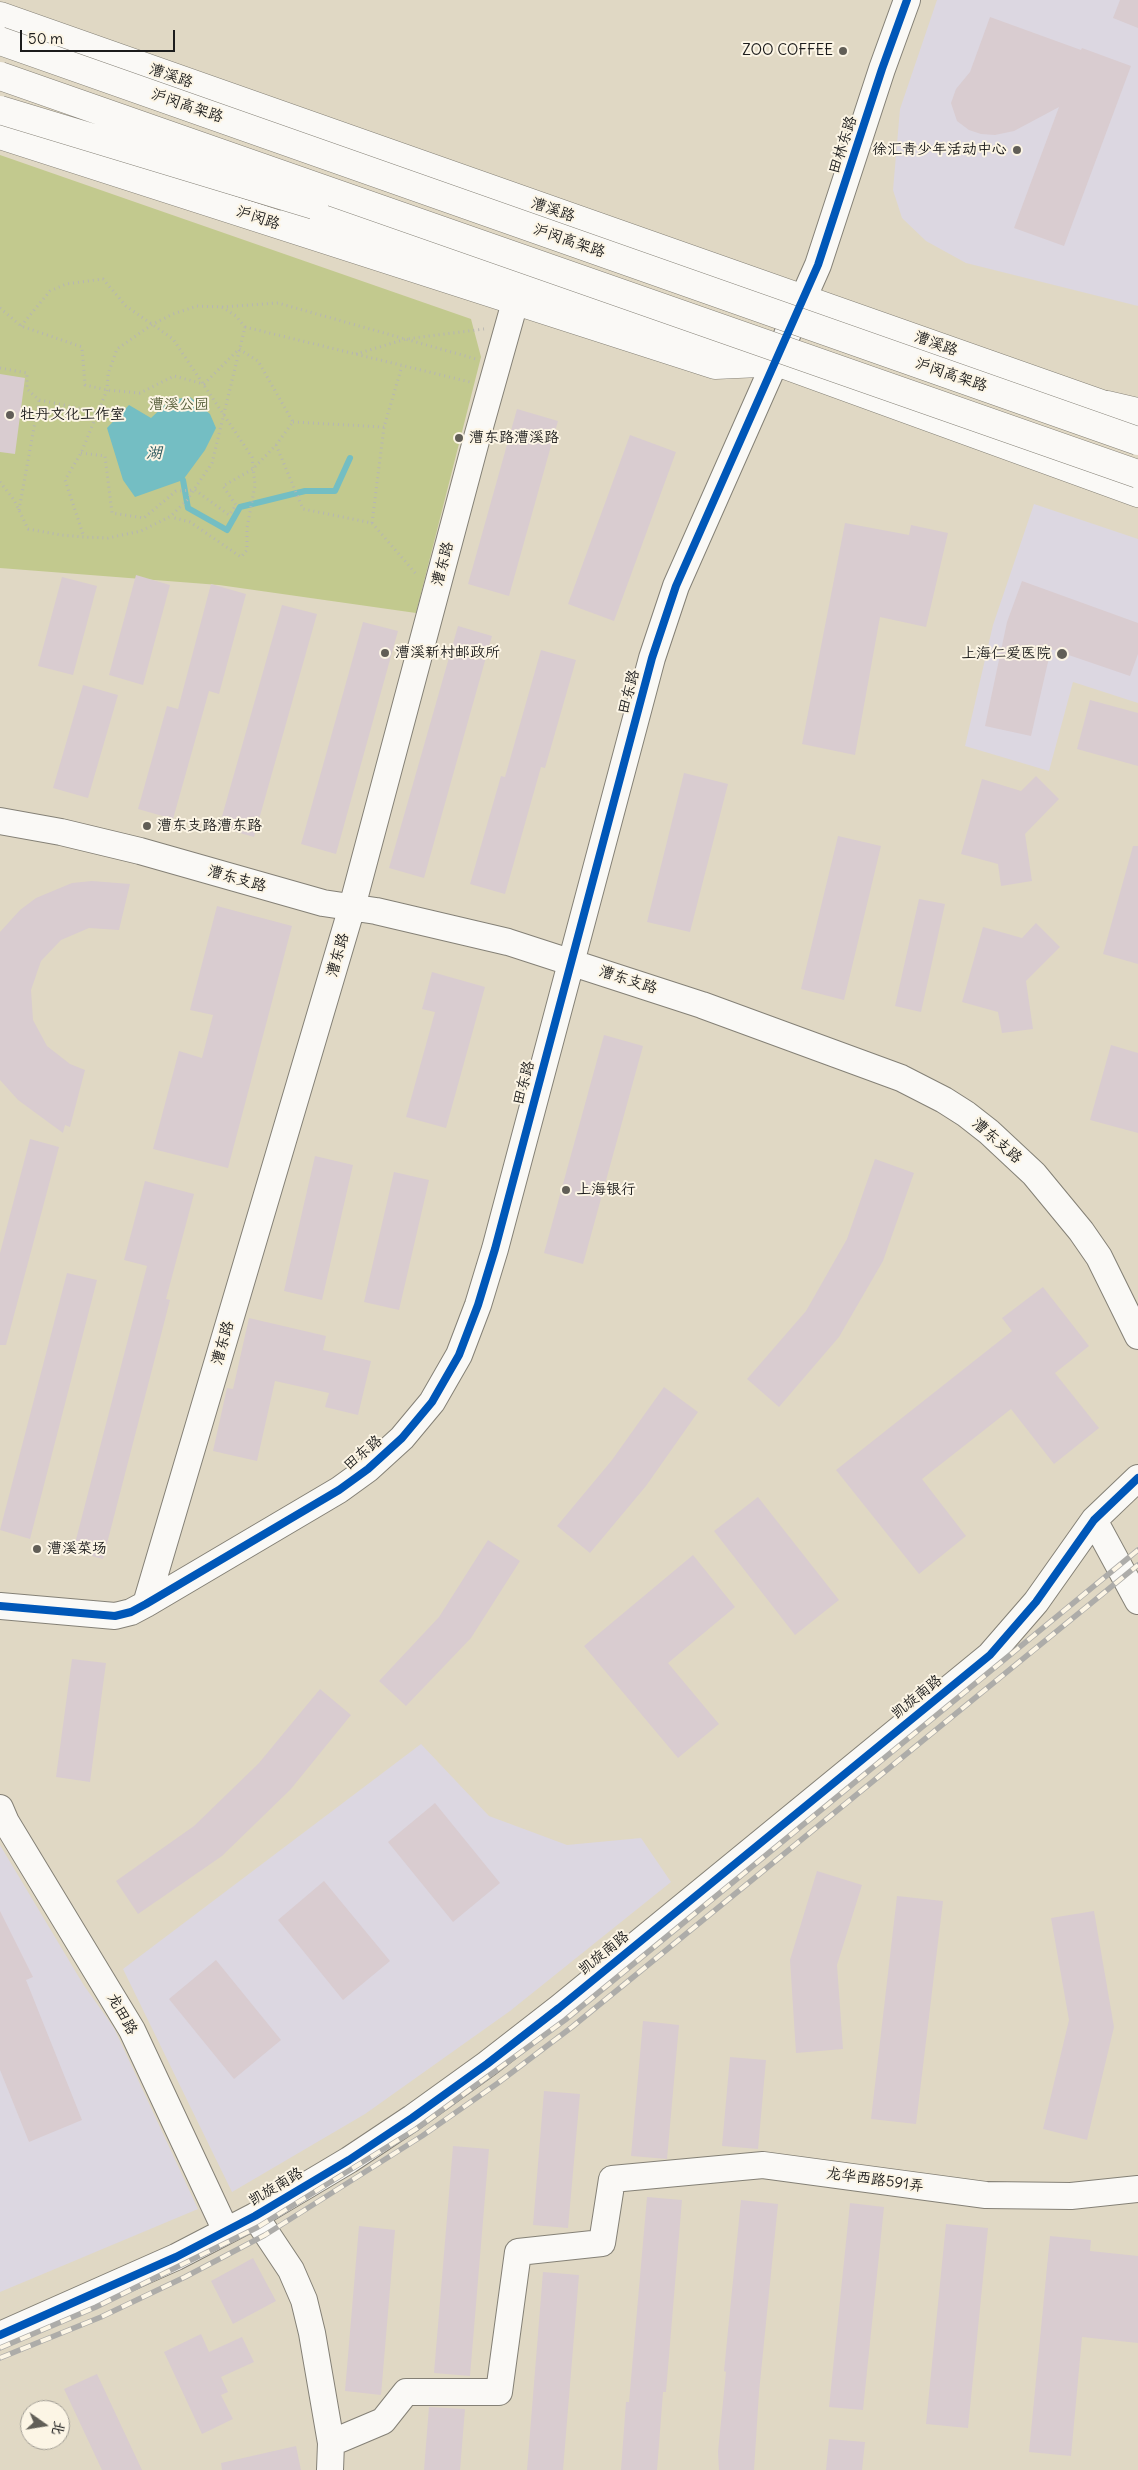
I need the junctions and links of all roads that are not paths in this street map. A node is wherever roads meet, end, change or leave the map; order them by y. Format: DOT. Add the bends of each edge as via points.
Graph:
graph roads {
  1 [pos="907,0"];
  2 [pos="0,16"];
  3 [pos="0,41"];
  4 [pos="0,76"];
  5 [pos="0,104"];
  6 [pos="0,110"];
  7 [pos="0,135"];
  8 [pos="805,298"];
  9 [pos="512,314"];
  10 [pos="721,328"];
  11 [pos="777,362"];
  12 [pos="1138,402"];
  13 [pos="1107,404"];
  14 [pos="1138,412"];
  15 [pos="1138,417"];
  16 [pos="1138,440"];
  17 [pos="1138,474"];
  18 [pos="1138,493"];
  19 [pos="0,821"];
  20 [pos="352,908"];
  21 [pos="571,961"];
  22 [pos="1138,1336"];
  23 [pos="1138,1478"];
  24 [pos="1094,1520"];
  25 [pos="1138,1601"];
  26 [pos="146,1604"];
  27 [pos="0,1606"];
  28 [pos="0,1808"];
  29 [pos="1138,2189"];
  30 [pos="254,2216"];
  31 [pos="226,2231"];
  32 [pos="0,2335"];
  33 [pos="330,2443"];
  34 [pos="330,2470"];
  1 -- 8 [label="street, 田林东路"];
  2 -- 8 [label="main road, 漕溪路"];
  3 -- 16 [label="main road, 沪闵高架路, bridge"];
  4 -- 10 [label="main road, bridge"];
  5 -- 11 [label="main road"];
  6 -- 10 [label="main road, bridge"];
  7 -- 9 [label="main road, 沪闵路"];
  8 -- 11 [label="street, 田东路"];
  8 -- 13 [label="main road, 漕溪路"];
  9 -- 11 [label="main road" via="714,365"];
  9 -- 20 [label="street, 漕东路"];
  10 -- 17 [label="main road, bridge"];
  11 -- 18 [label="main road"];
  11 -- 21 [label="street, 田东路" via="702,522 676,586 652,658"];
  12 -- 13 [label="main road, 漕溪路"];
  13 -- 14 [label="main road"];
  13 -- 15 [label="main road, 漕溪路"];
  19 -- 20 [label="street, 漕东支路" via="140,851 322,903"];
  20 -- 21 [label="street, 漕东支路" via="508,942"];
  20 -- 26 [label="street, 漕东路"];
  21 -- 22 [label="street, 漕东支路" via="835,1052 901,1078 944,1100 1012,1152 1056,1200 1100,1257"];
  21 -- 26 [label="street, 田东路" via="478,1305 459,1355 432,1402 402,1438 339,1490"];
  23 -- 24 [label="street, 凯旋南路"];
  24 -- 25 [label="street"];
  24 -- 30 [label="street, 凯旋南路" via="1036,1602 990,1655 487,2064 349,2160"];
  26 -- 27 [label="street, 田东路" via="131,1612 108,1616"];
  28 -- 31 [label="street, 龙田路" via="132,2030"];
  29 -- 33 [label="street, 龙华西路591弄" via="1071,2196 986,2195 763,2165 612,2180 602,2243 518,2252 499,2392 406,2392 383,2420"];
  30 -- 31 [label="street, 凯旋南路"];
  30 -- 33 [label="street" via="291,2270 304,2300"];
  31 -- 32 [label="street, 凯旋南路" via="124,2281"];
  33 -- 34 [label="street"];
}
